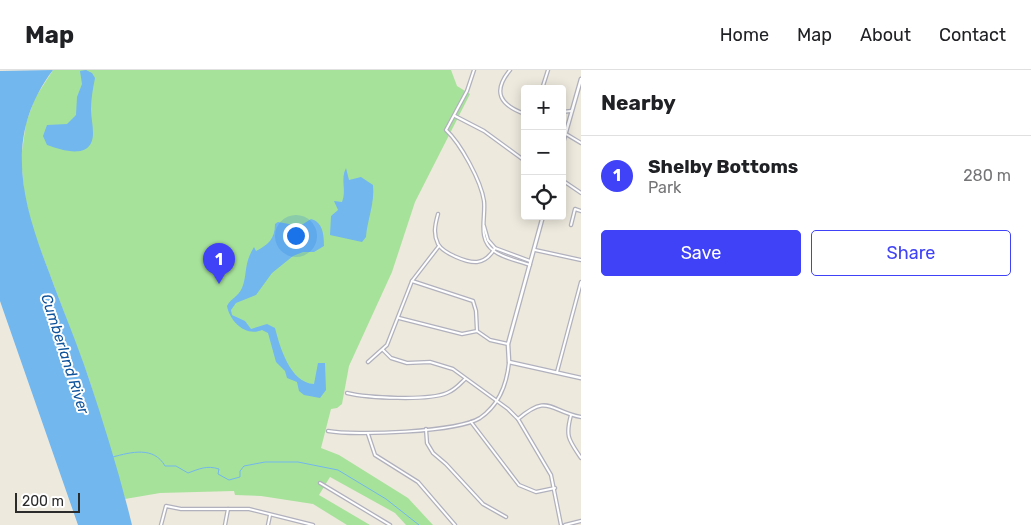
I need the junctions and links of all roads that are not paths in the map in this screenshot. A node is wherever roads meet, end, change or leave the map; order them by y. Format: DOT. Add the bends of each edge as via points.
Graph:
graph roads {
  1 [pos="474,70"];
  2 [pos="510,70"];
  3 [pos="548,70"];
  4 [pos="581,81"];
  5 [pos="543,85"];
  6 [pos="571,111"];
  7 [pos="521,112"];
  8 [pos="566,112"];
  9 [pos="455,116"];
  10 [pos="566,134"];
  11 [pos="581,143"];
  12 [pos="521,158"];
  13 [pos="566,183"];
  14 [pos="581,193"];
  15 [pos="581,211"];
  16 [pos="438,214"];
  17 [pos="542,220"];
  18 [pos="571,225"];
  19 [pos="439,246"];
  20 [pos="494,250"];
  21 [pos="534,250"];
  22 [pos="581,260"];
  23 [pos="530,263"];
  24 [pos="412,281"];
  25 [pos="581,282"];
  26 [pos="398,318"];
  27 [pos="477,331"];
  28 [pos="508,344"];
  29 [pos="383,350"];
  30 [pos="368,362"];
  31 [pos="509,362"];
  32 [pos="557,372"];
  33 [pos="581,378"];
  34 [pos="465,379"];
  35 [pos="347,393"];
  36 [pos="496,400"];
  37 [pos="571,416"];
  38 [pos="581,417"];
  39 [pos="518,419"];
  40 [pos="471,422"];
  41 [pos="426,429"];
  42 [pos="328,431"];
  43 [pos="368,434"];
  44 [pos="581,458"];
  45 [pos="320,483"];
  46 [pos="555,488"];
  47 [pos="228,509"];
  48 [pos="270,514"];
  49 [pos="506,517"];
  50 [pos="581,521"];
  51 [pos="161,525"];
  52 [pos="225,525"];
  53 [pos="268,525"];
  54 [pos="313,525"];
  55 [pos="390,525"];
  56 [pos="455,525"];
  57 [pos="561,525"];
  58 [pos="565,525"];
  1 -- 9 [label="street"];
  2 -- 7 [label="street" via="500,85 502,100"];
  3 -- 5 [label="street"];
  4 -- 6 [label="street"];
  6 -- 8 [label="street"];
  6 -- 10 [label="street"];
  9 -- 12 [label="street" via="484,131"];
  9 -- 20 [label="street" via="446,130 469,163 484,200 484,226"];
  10 -- 11 [label="street"];
  13 -- 14 [label="street"];
  15 -- 18 [label="street" via="575,209"];
  16 -- 19 [label="street" via="434,229"];
  17 -- 21 [label="street"];
  19 -- 20 [label="street" via="478,262"];
  19 -- 24 [label="street"];
  20 -- 23 [label="street"];
  21 -- 22 [label="street"];
  21 -- 23 [label="street"];
  23 -- 28 [label="street"];
  24 -- 26 [label="street"];
  24 -- 27 [label="street" via="473,301"];
  25 -- 32 [label="street"];
  26 -- 27 [label="street" via="462,334"];
  26 -- 29 [label="street"];
  27 -- 28 [label="street" via="490,340"];
  28 -- 31 [label="street"];
  29 -- 30 [label="street"];
  29 -- 34 [label="street" via="391,358 407,363 442,364"];
  31 -- 32 [label="street"];
  31 -- 36 [label="street" via="504,389"];
  32 -- 33 [label="street"];
  34 -- 35 [label="street" via="454,390 440,395 369,397"];
  34 -- 36 [label="street"];
  36 -- 39 [label="street"];
  36 -- 40 [label="street" via="485,414"];
  37 -- 38 [label="street"];
  37 -- 39 [label="street" via="544,404 533,406"];
  37 -- 44 [label="street" via="567,432 569,441"];
  39 -- 46 [label="street" via="551,475"];
  40 -- 41 [label="street"];
  40 -- 46 [label="street" via="519,485 536,492"];
  41 -- 43 [label="street"];
  41 -- 49 [label="street" via="427,443 433,453 483,504"];
  42 -- 43 [label="street"];
  43 -- 56 [label="street" via="375,455 418,482"];
  45 -- 55 [label="street"];
  46 -- 57 [label="street"];
  47 -- 48 [label="street"];
  47 -- 51 [label="street" via="166,506"];
  47 -- 52 [label="street"];
  48 -- 53 [label="street"];
  48 -- 54 [label="street"];
  50 -- 58 [label="street"];
}
